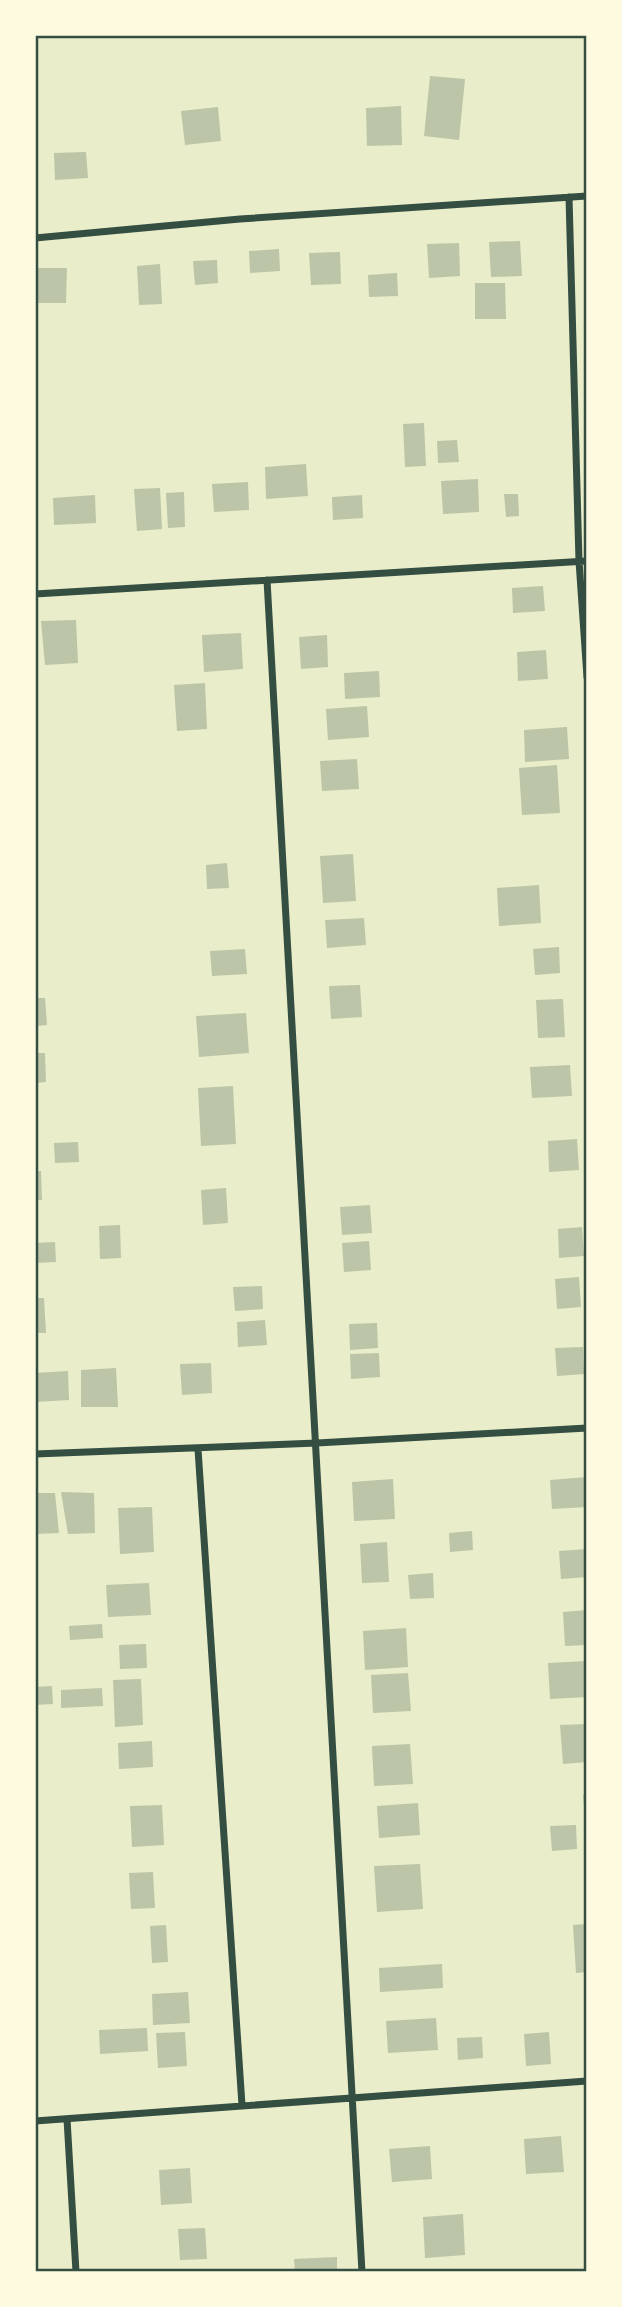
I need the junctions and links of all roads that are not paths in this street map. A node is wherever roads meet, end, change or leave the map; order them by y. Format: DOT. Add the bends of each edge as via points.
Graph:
graph roads {
  1 [pos="587,196"];
  2 [pos="569,197"];
  3 [pos="35,238"];
  4 [pos="583,561"];
  5 [pos="267,580"];
  6 [pos="35,594"];
  7 [pos="587,677"];
  8 [pos="587,1429"];
  9 [pos="317,1443"];
  10 [pos="198,1449"];
  11 [pos="35,1454"];
  12 [pos="587,2081"];
  13 [pos="353,2098"];
  14 [pos="243,2105"];
  15 [pos="67,2119"];
  16 [pos="35,2121"];
  17 [pos="76,2272"];
  18 [pos="362,2272"];
  1 -- 2 [label="street"];
  2 -- 3 [label="street"];
  2 -- 4 [label="street"];
  4 -- 5 [label="street"];
  4 -- 7 [label="street"];
  5 -- 6 [label="street"];
  5 -- 9 [label="street"];
  8 -- 9 [label="street"];
  9 -- 10 [label="street"];
  9 -- 13 [label="street"];
  10 -- 11 [label="street"];
  10 -- 14 [label="street"];
  12 -- 13 [label="street"];
  13 -- 14 [label="street"];
  13 -- 18 [label="street"];
  14 -- 15 [label="street"];
  15 -- 16 [label="street"];
  15 -- 17 [label="street"];
}
